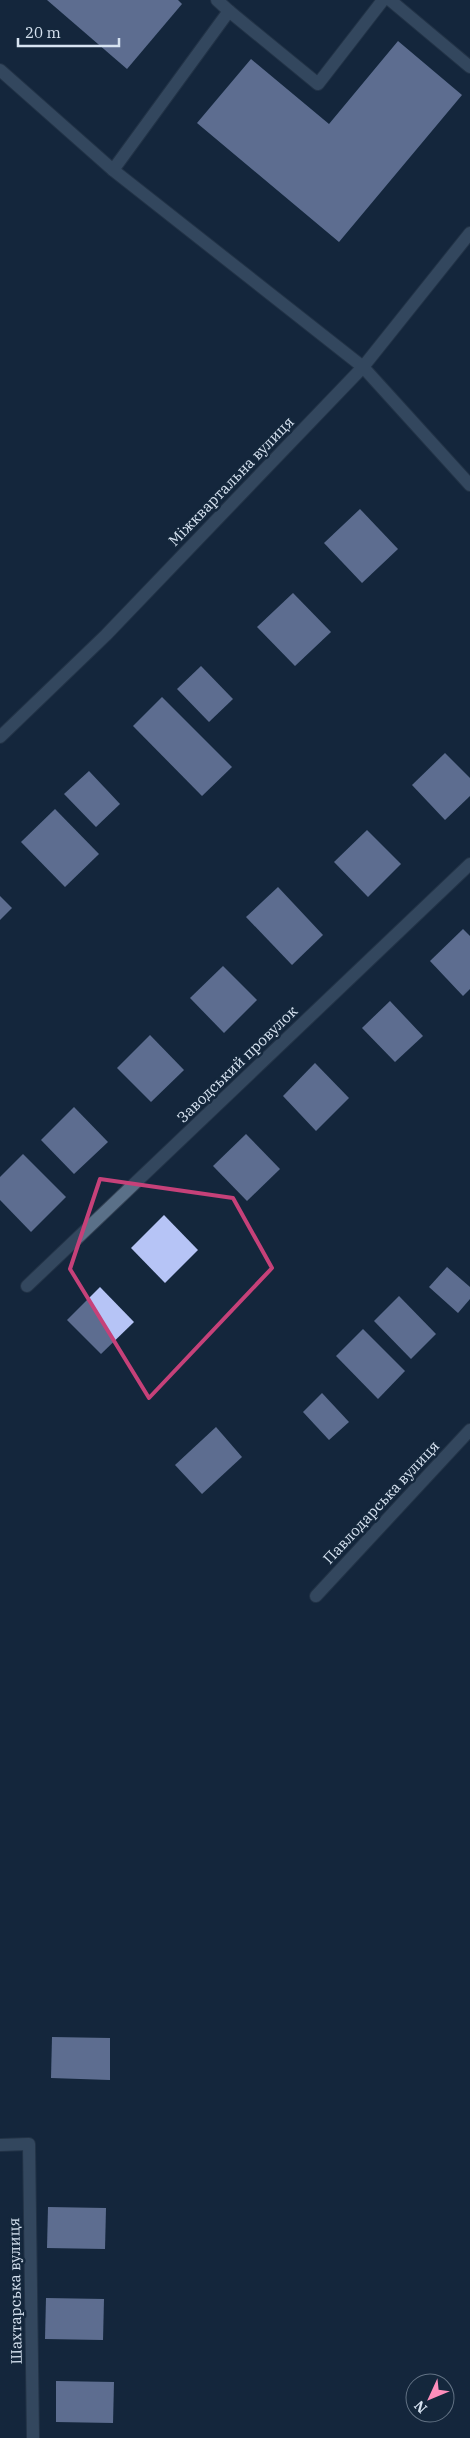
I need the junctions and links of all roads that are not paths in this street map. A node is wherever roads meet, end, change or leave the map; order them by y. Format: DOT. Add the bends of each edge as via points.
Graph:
graph roads {
  1 [pos="217,0"];
  2 [pos="383,0"];
  3 [pos="390,0"];
  4 [pos="229,11"];
  5 [pos="470,67"];
  6 [pos="0,70"];
  7 [pos="113,170"];
  8 [pos="470,233"];
  9 [pos="363,367"];
  10 [pos="470,485"];
  11 [pos="0,737"];
  12 [pos="470,864"];
  13 [pos="27,1286"];
  14 [pos="470,1430"];
  15 [pos="316,1596"];
  16 [pos="0,2145"];
  17 [pos="33,2438"];
  1 -- 4 [label="street"];
  2 -- 4 [label="street" via="318,84"];
  3 -- 5 [label="street"];
  4 -- 7 [label="street"];
  6 -- 7 [label="street"];
  7 -- 9 [label="street"];
  8 -- 9 [label="street, Міжквартальна вулиця"];
  9 -- 10 [label="street"];
  9 -- 11 [label="street, Міжквартальна вулиця" via="106,635"];
  12 -- 13 [label="street, Заводський провулок"];
  14 -- 15 [label="street, Павлодарська вулиця"];
  16 -- 17 [label="street, Шахтарська вулиця" via="29,2144"];
}
